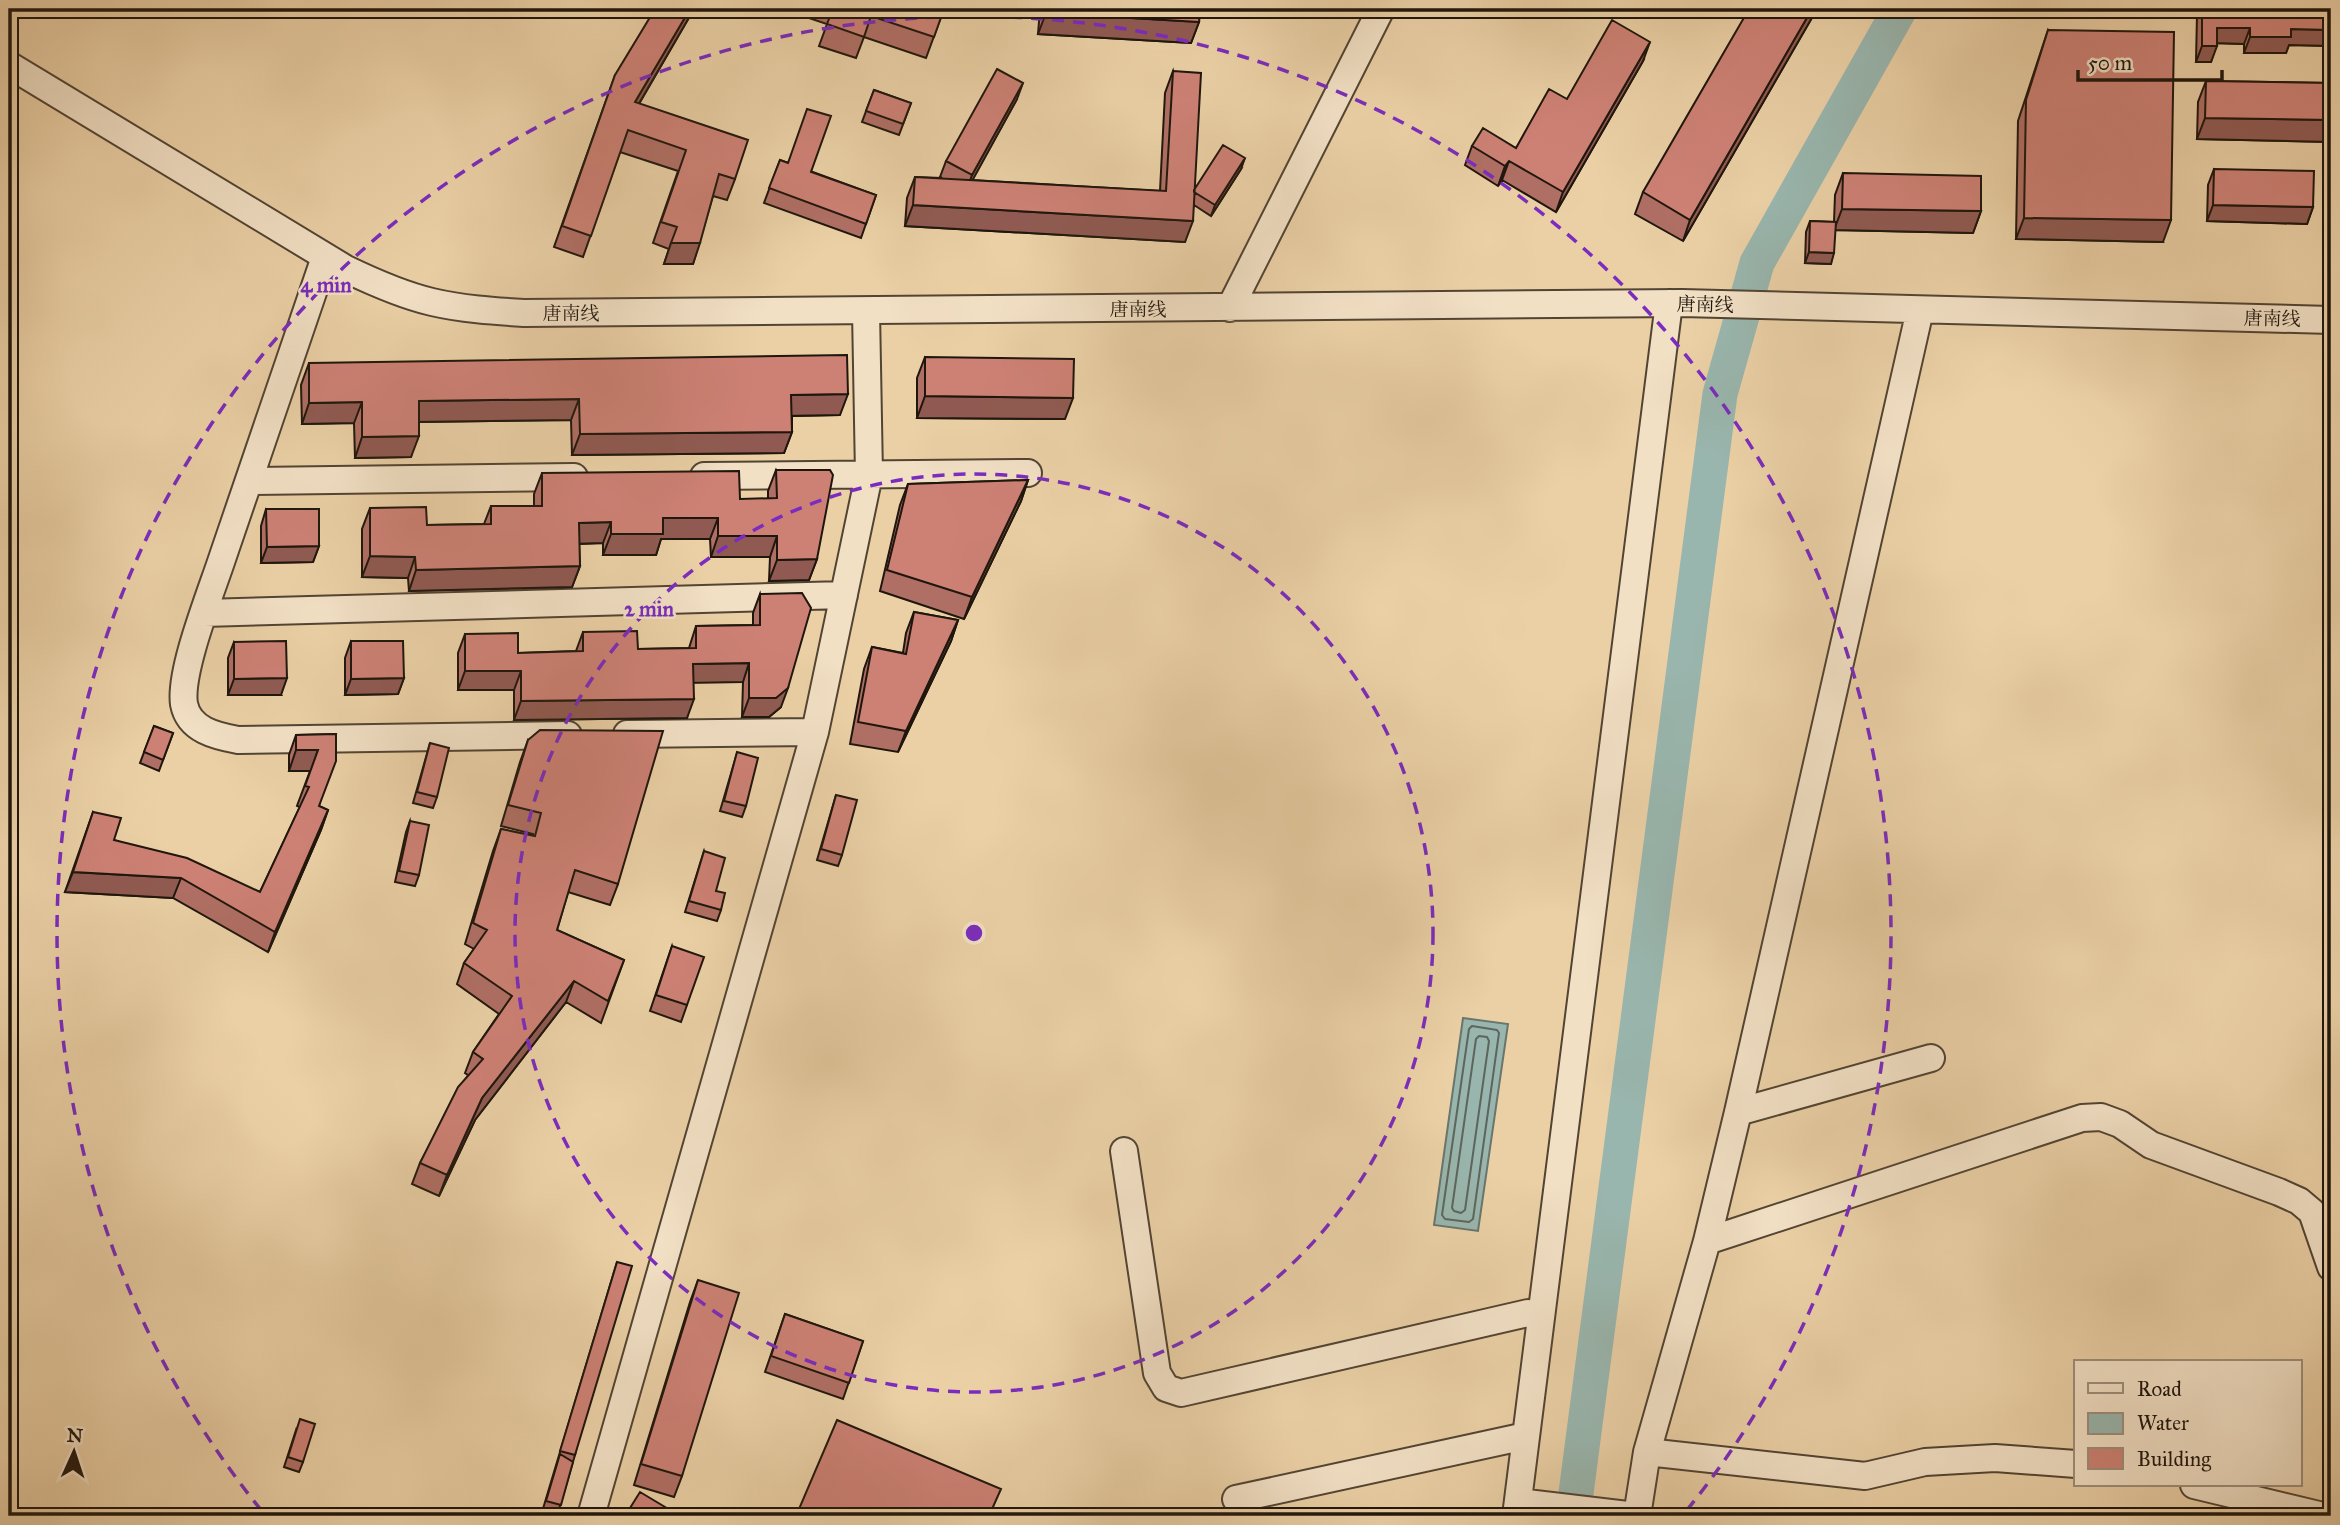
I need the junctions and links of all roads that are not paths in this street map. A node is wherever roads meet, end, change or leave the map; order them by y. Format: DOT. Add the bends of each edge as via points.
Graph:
graph roads {
  1 [pos="1381,9"];
  2 [pos="9,65"];
  3 [pos="325,257"];
  4 [pos="1676,303"];
  5 [pos="1230,308"];
  6 [pos="1920,310"];
  7 [pos="866,311"];
  8 [pos="2331,320"];
  9 [pos="1028,473"];
  10 [pos="869,475"];
  11 [pos="593,477"];
  12 [pos="676,477"];
  13 [pos="249,481"];
  14 [pos="844,595"];
  15 [pos="204,612"];
  16 [pos="815,732"];
  17 [pos="1931,1058"];
  18 [pos="1738,1112"];
  19 [pos="1124,1151"];
  20 [pos="1707,1241"];
  21 [pos="2331,1267"];
  22 [pos="1528,1313"];
  23 [pos="1526,1436"];
  24 [pos="1647,1452"];
  25 [pos="2074,1464"];
  26 [pos="2198,1486"];
  27 [pos="1236,1499"];
  28 [pos="1517,1509"];
  29 [pos="591,1516"];
  30 [pos="1637,1516"];
  31 [pos="2323,1516"];
  1 -- 5 [label="street"];
  2 -- 3 [label="street, 唐南线"];
  3 -- 7 [label="street, 唐南线" via="380,285 431,302 473,309 524,313"];
  3 -- 13 [label="street"];
  4 -- 5 [label="street, 唐南线"];
  4 -- 6 [label="street, 唐南线"];
  4 -- 23 [label="street"];
  5 -- 7 [label="street, 唐南线"];
  6 -- 8 [label="street, 唐南线"];
  6 -- 18 [label="street"];
  7 -- 10 [label="street"];
  9 -- 10 [label="street"];
  10 -- 12 [label="street"];
  10 -- 14 [label="street"];
  11 -- 13 [label="street"];
  13 -- 15 [label="street"];
  14 -- 15 [label="street"];
  14 -- 16 [label="street"];
  15 -- 16 [label="street" via="184,682 184,707 194,724 213,735 238,740"];
  16 -- 29 [label="street"];
  17 -- 18 [label="street"];
  18 -- 20 [label="street"];
  19 -- 22 [label="street" via="1157,1373 1166,1388 1181,1393"];
  20 -- 21 [label="street" via="2082,1118 2101,1117 2151,1145 2298,1201 2312,1212"];
  20 -- 24 [label="street"];
  23 -- 27 [label="street"];
  23 -- 28 [label="street"];
  24 -- 25 [label="street" via="1865,1476 1939,1461 1995,1458"];
  24 -- 30 [label="street"];
  26 -- 31 [label="street"];
  28 -- 30 [label="street"];
}
